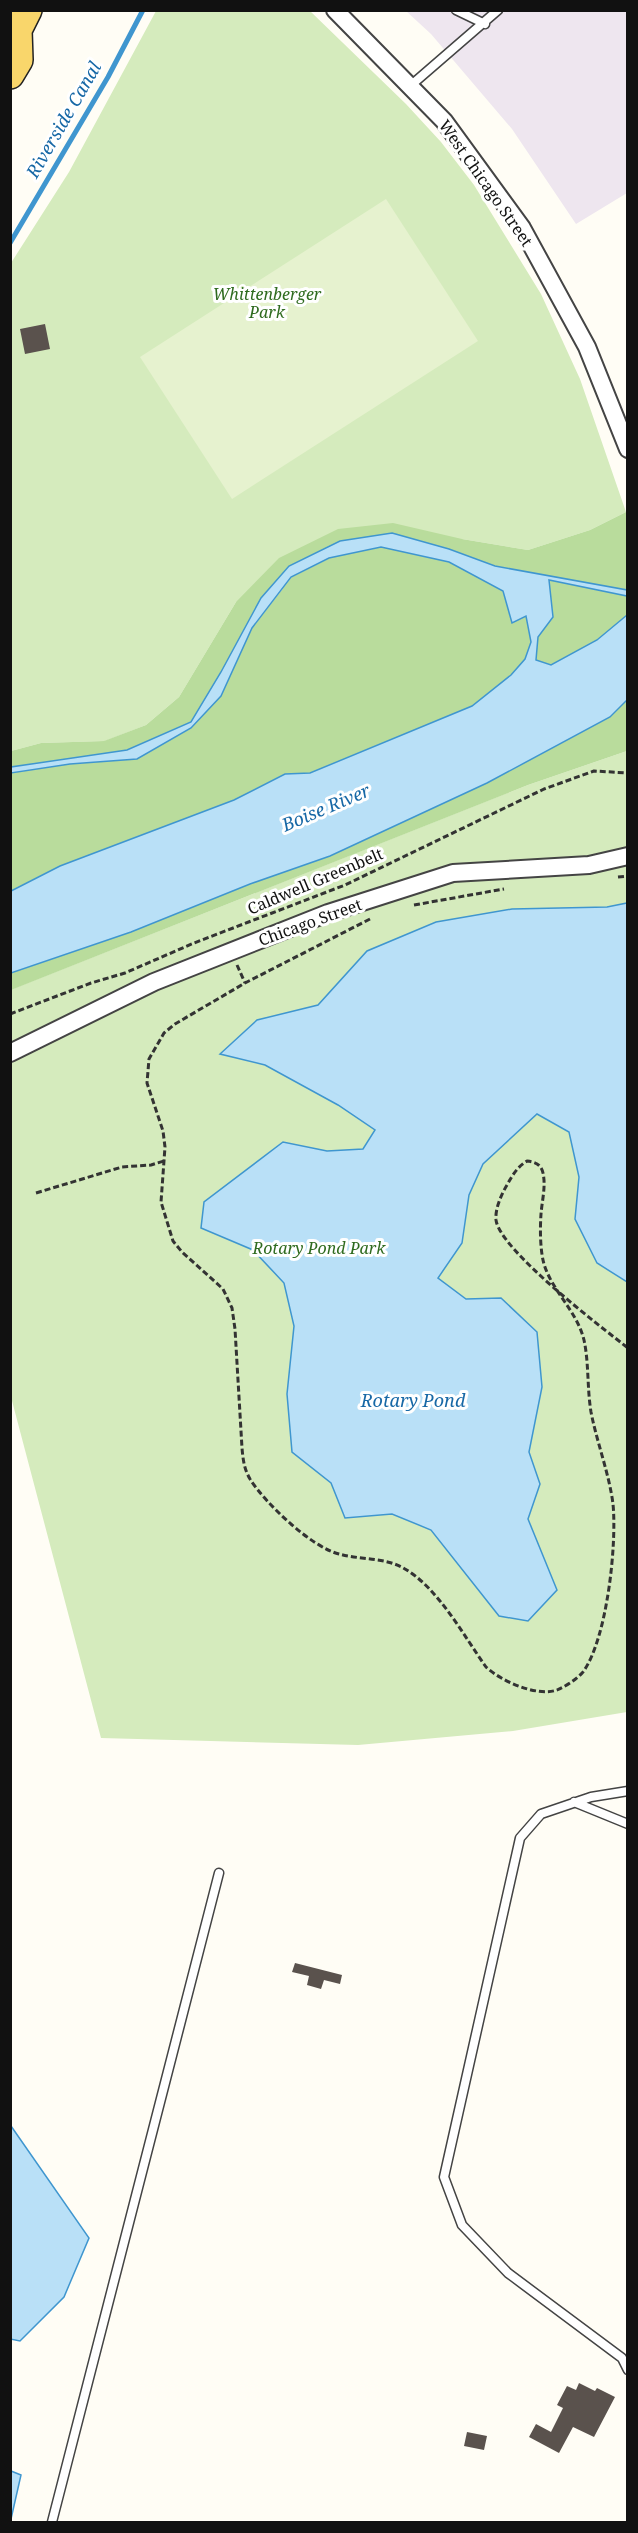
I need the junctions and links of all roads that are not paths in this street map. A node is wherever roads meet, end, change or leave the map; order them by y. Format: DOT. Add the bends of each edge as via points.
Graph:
graph roads {
  1 [pos="335,10"];
  2 [pos="456,10"];
  3 [pos="498,10"];
  4 [pos="485,24"];
  5 [pos="19,25"];
  6 [pos="10,75"];
  7 [pos="409,87"];
  8 [pos="627,449"];
  9 [pos="627,856"];
  10 [pos="10,1053"];
  11 [pos="627,1791"];
  12 [pos="574,1803"];
  13 [pos="627,1824"];
  14 [pos="219,1873"];
  15 [pos="627,2370"];
  16 [pos="52,2523"];
  1 -- 7 [label="street, West Chicago Street"];
  2 -- 4 [label="lane"];
  3 -- 4 [label="lane"];
  4 -- 7 [label="lane"];
  5 -- 6 [label="main road" via="19,60"];
  7 -- 8 [label="street, West Chicago Street" via="444,121 522,228 587,347"];
  9 -- 10 [label="street, Chicago Street" via="589,865 453,873 328,913 154,982"];
  11 -- 12 [label="lane"];
  12 -- 13 [label="lane"];
  12 -- 15 [label="lane" via="542,1814 520,1838 444,2177 462,2225 477,2241 508,2273 622,2358"];
  14 -- 16 [label="lane"];
}
